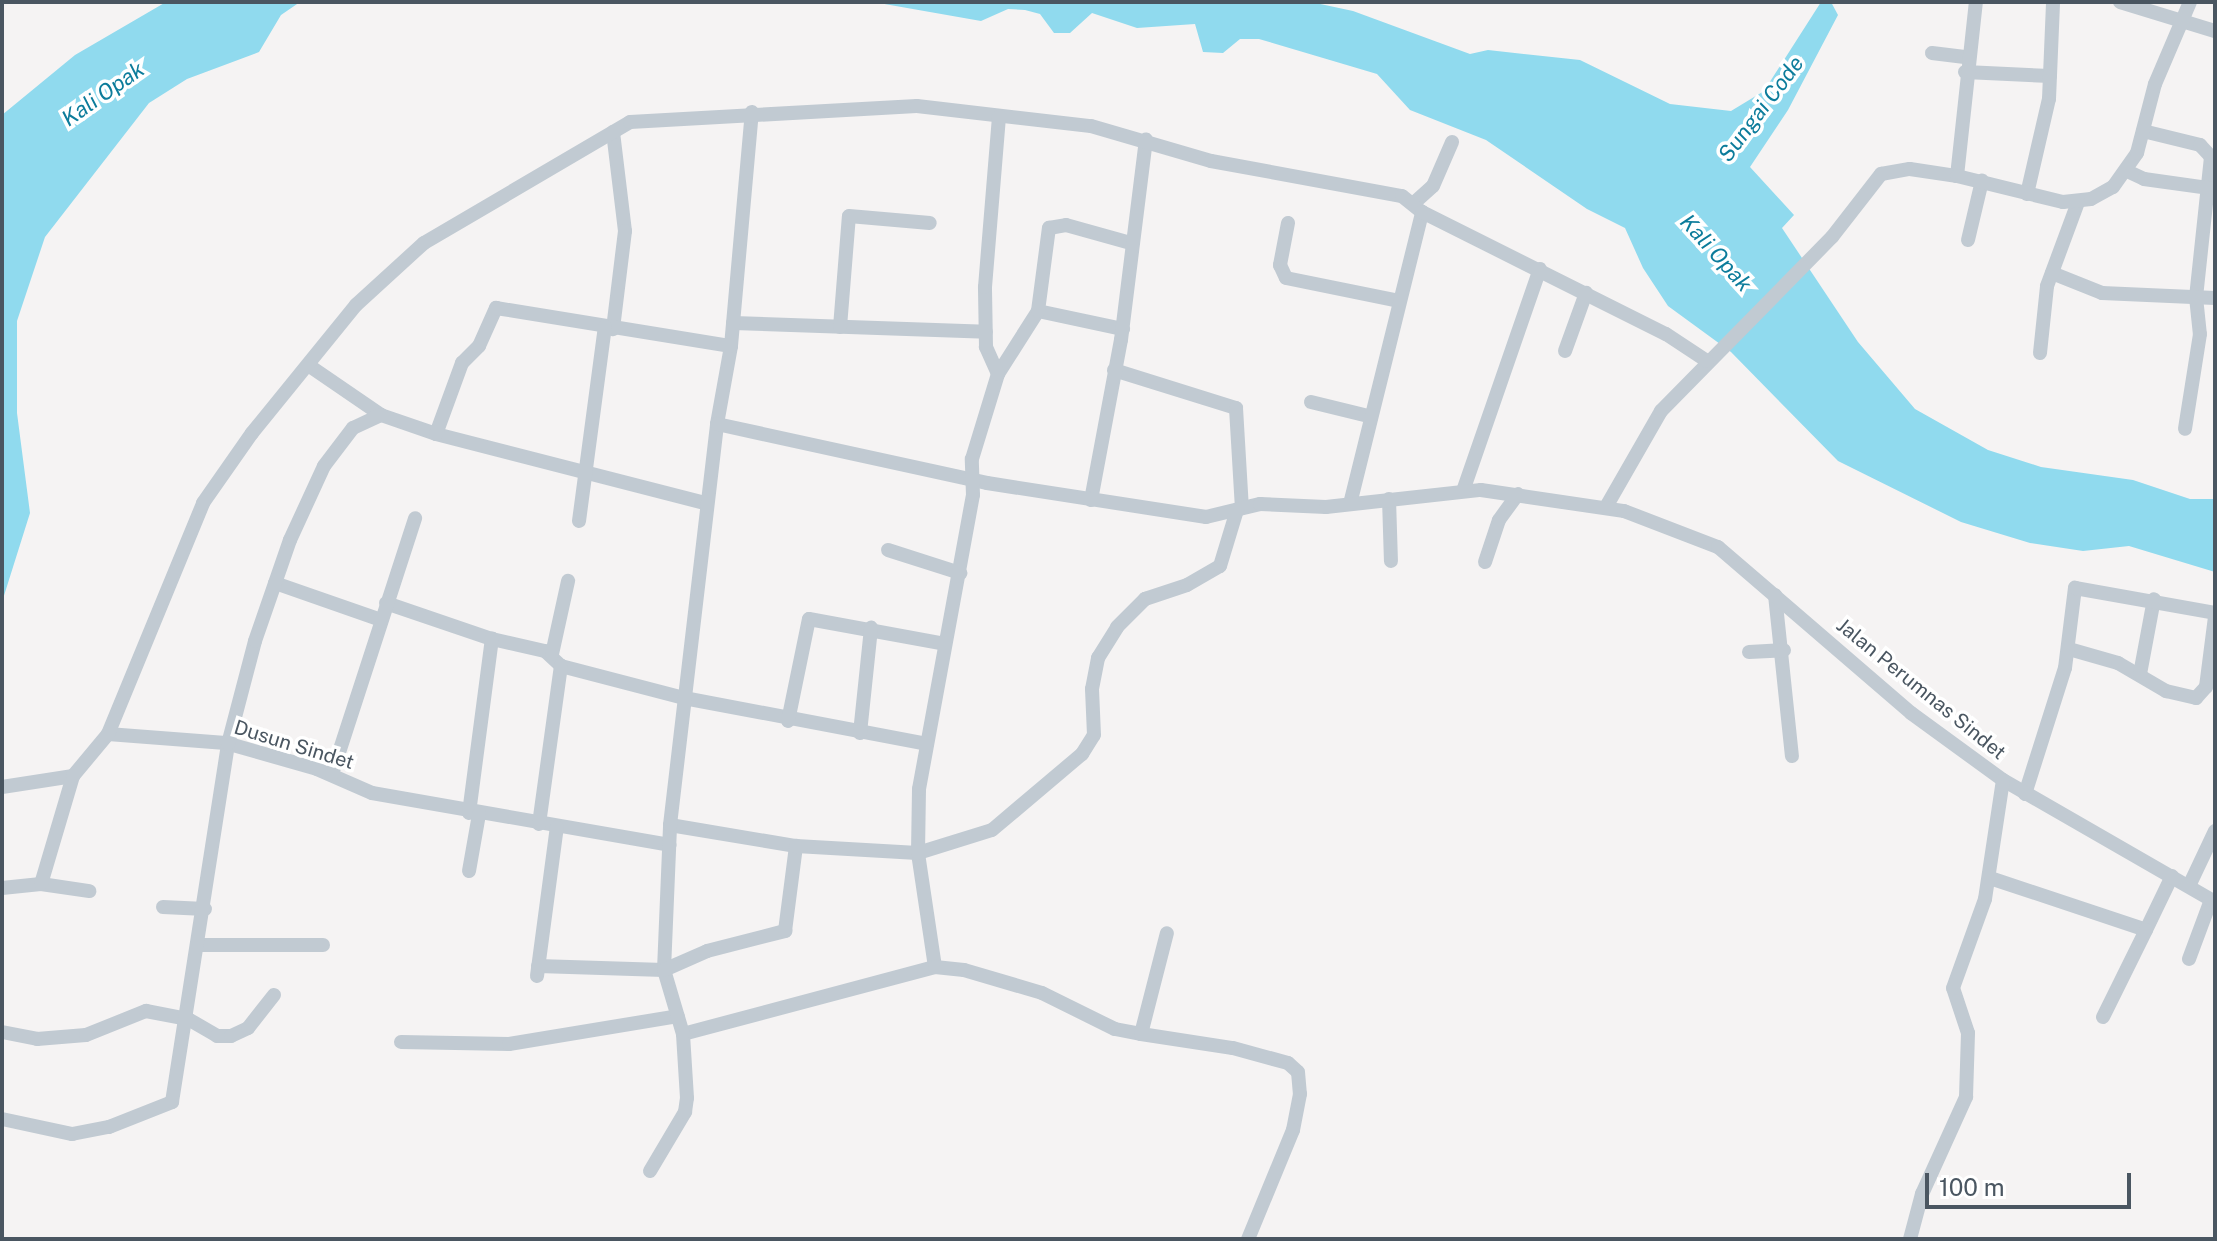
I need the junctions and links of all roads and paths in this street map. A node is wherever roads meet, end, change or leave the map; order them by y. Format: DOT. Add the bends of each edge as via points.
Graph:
graph roads {
  1 [pos="1976,2"];
  2 [pos="2053,2"];
  3 [pos="2120,2"];
  4 [pos="2190,2"];
  5 [pos="2181,22"];
  6 [pos="2215,31"];
  7 [pos="1932,53"];
  8 [pos="1966,64"];
  9 [pos="2050,76"];
  10 [pos="752,112"];
  11 [pos="999,117"];
  12 [pos="2143,131"];
  13 [pos="613,132"];
  14 [pos="1146,140"];
  15 [pos="1452,142"];
  16 [pos="2127,171"];
  17 [pos="1957,176"];
  18 [pos="1982,181"];
  19 [pos="2211,185"];
  20 [pos="2027,194"];
  21 [pos="2078,202"];
  22 [pos="1418,208"];
  23 [pos="930,223"];
  24 [pos="1288,223"];
  25 [pos="1968,240"];
  26 [pos="1131,243"];
  27 [pos="1540,269"];
  28 [pos="2052,273"];
  29 [pos="1586,293"];
  30 [pos="2196,297"];
  31 [pos="2215,298"];
  32 [pos="1399,301"];
  33 [pos="1038,311"];
  34 [pos="733,323"];
  35 [pos="840,327"];
  36 [pos="609,328"];
  37 [pos="1123,329"];
  38 [pos="986,332"];
  39 [pos="731,346"];
  40 [pos="1565,351"];
  41 [pos="2040,353"];
  42 [pos="1709,360"];
  43 [pos="311,367"];
  44 [pos="1114,370"];
  45 [pos="998,374"];
  46 [pos="1311,402"];
  47 [pos="381,415"];
  48 [pos="1368,416"];
  49 [pos="717,424"];
  50 [pos="2185,429"];
  51 [pos="436,434"];
  52 [pos="588,476"];
  53 [pos="972,480"];
  54 [pos="1463,491"];
  55 [pos="1518,494"];
  56 [pos="1389,499"];
  57 [pos="1091,500"];
  58 [pos="705,503"];
  59 [pos="1350,504"];
  60 [pos="1606,507"];
  61 [pos="1239,509"];
  62 [pos="415,518"];
  63 [pos="579,521"];
  64 [pos="888,550"];
  65 [pos="1391,561"];
  66 [pos="1485,562"];
  67 [pos="960,573"];
  68 [pos="568,581"];
  69 [pos="275,583"];
  70 [pos="1775,595"];
  71 [pos="2154,599"];
  72 [pos="386,603"];
  73 [pos="2215,615"];
  74 [pos="381,620"];
  75 [pos="871,628"];
  76 [pos="492,639"];
  77 [pos="945,644"];
  78 [pos="2069,649"];
  79 [pos="1784,650"];
  80 [pos="1749,652"];
  81 [pos="556,660"];
  82 [pos="2140,674"];
  83 [pos="684,698"];
  84 [pos="788,721"];
  85 [pos="860,733"];
  86 [pos="108,734"];
  87 [pos="228,744"];
  88 [pos="927,744"];
  89 [pos="1792,756"];
  90 [pos="332,774"];
  91 [pos="73,776"];
  92 [pos="2003,780"];
  93 [pos="2,787"];
  94 [pos="2025,794"];
  95 [pos="474,814"];
  96 [pos="539,824"];
  97 [pos="670,825"];
  98 [pos="557,827"];
  99 [pos="2215,831"];
  100 [pos="669,845"];
  101 [pos="796,846"];
  102 [pos="918,853"];
  103 [pos="469,871"];
  104 [pos="2172,876"];
  105 [pos="1990,878"];
  106 [pos="41,884"];
  107 [pos="2189,886"];
  108 [pos="2,888"];
  109 [pos="89,891"];
  110 [pos="2213,901"];
  111 [pos="163,907"];
  112 [pos="205,909"];
  113 [pos="2146,930"];
  114 [pos="1167,933"];
  115 [pos="200,945"];
  116 [pos="323,945"];
  117 [pos="2189,959"];
  118 [pos="935,967"];
  119 [pos="664,970"];
  120 [pos="274,995"];
  121 [pos="678,1016"];
  122 [pos="2103,1017"];
  123 [pos="188,1019"];
  124 [pos="2,1032"];
  125 [pos="683,1034"];
  126 [pos="1141,1034"];
  127 [pos="401,1042"];
  128 [pos="2,1119"];
  129 [pos="650,1171"];
  130 [pos="1248,1239"];
  131 [pos="1910,1239"];
  1 -- 8 [label="street"];
  2 -- 9 [label="street"];
  3 -- 5 [label="street"];
  4 -- 5 [label="street"];
  5 -- 6 [label="street"];
  5 -- 12 [label="street" via="2155,84"];
  7 -- 8 [label="street"];
  8 -- 9 [label="street"];
  8 -- 17 [label="street"];
  9 -- 20 [label="street" via="2044,128"];
  10 -- 11 [label="street" via="917,106"];
  10 -- 13 [label="street" via="645,119"];
  10 -- 34 [label="street"];
  11 -- 14 [label="street" via="1091,126"];
  11 -- 38 [label="street"];
  12 -- 16 [label="street"];
  12 -- 19 [label="street" via="2206,148"];
  13 -- 36 [label="street" via="625,231"];
  13 -- 43 [label="street" via="424,243 356,305"];
  14 -- 22 [label="street" via="1211,161 1315,178"];
  14 -- 26 [label="street"];
  15 -- 22 [label="street"];
  16 -- 19 [label="street" via="2144,179"];
  16 -- 21 [label="street" via="2102,194"];
  17 -- 18 [label="street"];
  17 -- 42 [label="street" via="1910,169 1881,174 1832,237"];
  18 -- 20 [label="street"];
  18 -- 25 [label="street"];
  19 -- 30 [label="street"];
  20 -- 21 [label="street"];
  21 -- 28 [label="street"];
  22 -- 27 [label="street"];
  22 -- 32 [label="street"];
  23 -- 35 [label="street" via="849,216"];
  24 -- 32 [label="street" via="1280,265 1286,278"];
  26 -- 33 [label="street" via="1066,225 1049,228"];
  26 -- 37 [label="street"];
  27 -- 29 [label="street"];
  27 -- 54 [label="street"];
  28 -- 30 [label="street" via="2102,293"];
  28 -- 41 [label="street"];
  29 -- 40 [label="street"];
  29 -- 42 [label="street"];
  30 -- 31 [label="street"];
  30 -- 50 [label="street" via="2200,334"];
  32 -- 48 [label="street"];
  33 -- 37 [label="street"];
  33 -- 45 [label="street"];
  34 -- 35 [label="street"];
  34 -- 39 [label="street"];
  35 -- 38 [label="street"];
  36 -- 39 [label="street"];
  36 -- 51 [label="street" via="496,308 479,346 462,363"];
  36 -- 52 [label="street" via="592,401"];
  37 -- 44 [label="street"];
  38 -- 45 [label="street"];
  39 -- 49 [label="street"];
  42 -- 60 [label="street" via="1651,424"];
  43 -- 47 [label="street"];
  43 -- 86 [label="street" via="252,433 203,503"];
  44 -- 57 [label="street"];
  44 -- 61 [label="street" via="1236,408"];
  45 -- 53 [label="street" via="975,438"];
  46 -- 48 [label="street"];
  47 -- 51 [label="street"];
  47 -- 69 [label="street" via="353,428 324,466"];
  48 -- 59 [label="street"];
  49 -- 53 [label="street, Jalan Perumnas Sindet"];
  49 -- 58 [label="street"];
  51 -- 52 [label="street"];
  52 -- 58 [label="street"];
  52 -- 63 [label="street"];
  53 -- 57 [label="street, Jalan Perumnas Sindet"];
  53 -- 67 [label="street"];
  54 -- 55 [label="street, Jalan Perumnas Sindet"];
  54 -- 56 [label="street, Jalan Perumnas Sindet"];
  55 -- 60 [label="street, Jalan Perumnas Sindet"];
  55 -- 66 [label="street" via="1499,520"];
  56 -- 59 [label="street, Jalan Perumnas Sindet"];
  56 -- 65 [label="street"];
  57 -- 61 [label="street, Jalan Perumnas Sindet" via="1206,517"];
  58 -- 83 [label="street"];
  59 -- 61 [label="street, Jalan Perumnas Sindet"];
  60 -- 70 [label="street, Jalan Perumnas Sindet" via="1718,547"];
  61 -- 102 [label="street" via="1220,566 1187,585 1145,599 1117,627 1098,658 1092,689 1094,735 1082,754 992,830"];
  62 -- 72 [label="street"];
  64 -- 67 [label="street"];
  67 -- 77 [label="street"];
  68 -- 81 [label="street"];
  69 -- 74 [label="street"];
  69 -- 87 [label="street"];
  70 -- 79 [label="street"];
  70 -- 92 [label="street, Jalan Perumnas Sindet" via="1911,713"];
  71 -- 73 [label="street"];
  71 -- 78 [label="street" via="2075,588"];
  71 -- 82 [label="street"];
  72 -- 74 [label="street"];
  72 -- 76 [label="street"];
  73 -- 82 [label="street" via="2202,694 2185,698"];
  74 -- 90 [label="street"];
  75 -- 77 [label="street"];
  75 -- 84 [label="street" via="807,621"];
  75 -- 85 [label="street"];
  76 -- 81 [label="street"];
  76 -- 95 [label="street"];
  77 -- 88 [label="street"];
  78 -- 82 [label="street"];
  78 -- 94 [label="street"];
  79 -- 80 [label="street"];
  79 -- 89 [label="street"];
  81 -- 83 [label="street"];
  81 -- 96 [label="street"];
  83 -- 84 [label="street"];
  83 -- 97 [label="street"];
  84 -- 85 [label="street"];
  85 -- 88 [label="street"];
  86 -- 87 [label="street, Dusun Sindet"];
  86 -- 91 [label="street"];
  87 -- 90 [label="street, Dusun Sindet"];
  87 -- 112 [label="street"];
  88 -- 102 [label="street" via="919,789"];
  90 -- 95 [label="street, Dusun Sindet" via="372,793"];
  91 -- 93 [label="street"];
  91 -- 106 [label="street"];
  92 -- 94 [label="street, Jalan Perumnas Sindet"];
  92 -- 105 [label="street"];
  94 -- 104 [label="street, Jalan Perumnas Sindet"];
  95 -- 96 [label="street, Dusun Sindet"];
  95 -- 103 [label="street"];
  96 -- 98 [label="street, Dusun Sindet"];
  97 -- 100 [label="street"];
  97 -- 101 [label="street"];
  98 -- 100 [label="street, Dusun Sindet"];
  98 -- 119 [label="street" via="537,971"];
  99 -- 107 [label="street"];
  100 -- 119 [label="street"];
  101 -- 102 [label="street"];
  101 -- 119 [label="street" via="785,931 707,951"];
  102 -- 118 [label="street"];
  104 -- 107 [label="street, Jalan Perumnas Sindet"];
  104 -- 113 [label="street"];
  105 -- 113 [label="street"];
  105 -- 131 [label="street" via="1953,988 1968,1033 1966,1097 1922,1194"];
  106 -- 108 [label="street"];
  106 -- 109 [label="street"];
  107 -- 110 [label="street, Jalan Perumnas Sindet"];
  110 -- 117 [label="street"];
  111 -- 112 [label="street"];
  112 -- 115 [label="street"];
  113 -- 122 [label="street"];
  114 -- 126 [label="street"];
  115 -- 116 [label="street"];
  115 -- 123 [label="street"];
  118 -- 125 [label="street"];
  118 -- 126 [label="street" via="1042,993 1115,1029"];
  119 -- 121 [label="street"];
  120 -- 123 [label="street" via="248,1028 231,1036 217,1036"];
  121 -- 125 [label="street"];
  121 -- 127 [label="street" via="509,1044"];
  123 -- 124 [label="street" via="146,1011 86,1035 37,1039"];
  123 -- 128 [label="street" via="179,1081 167,1107 72,1134"];
  125 -- 129 [label="street" via="685,1112"];
  126 -- 130 [label="street" via="1233,1048 1288,1063 1298,1072 1293,1130"];
}
